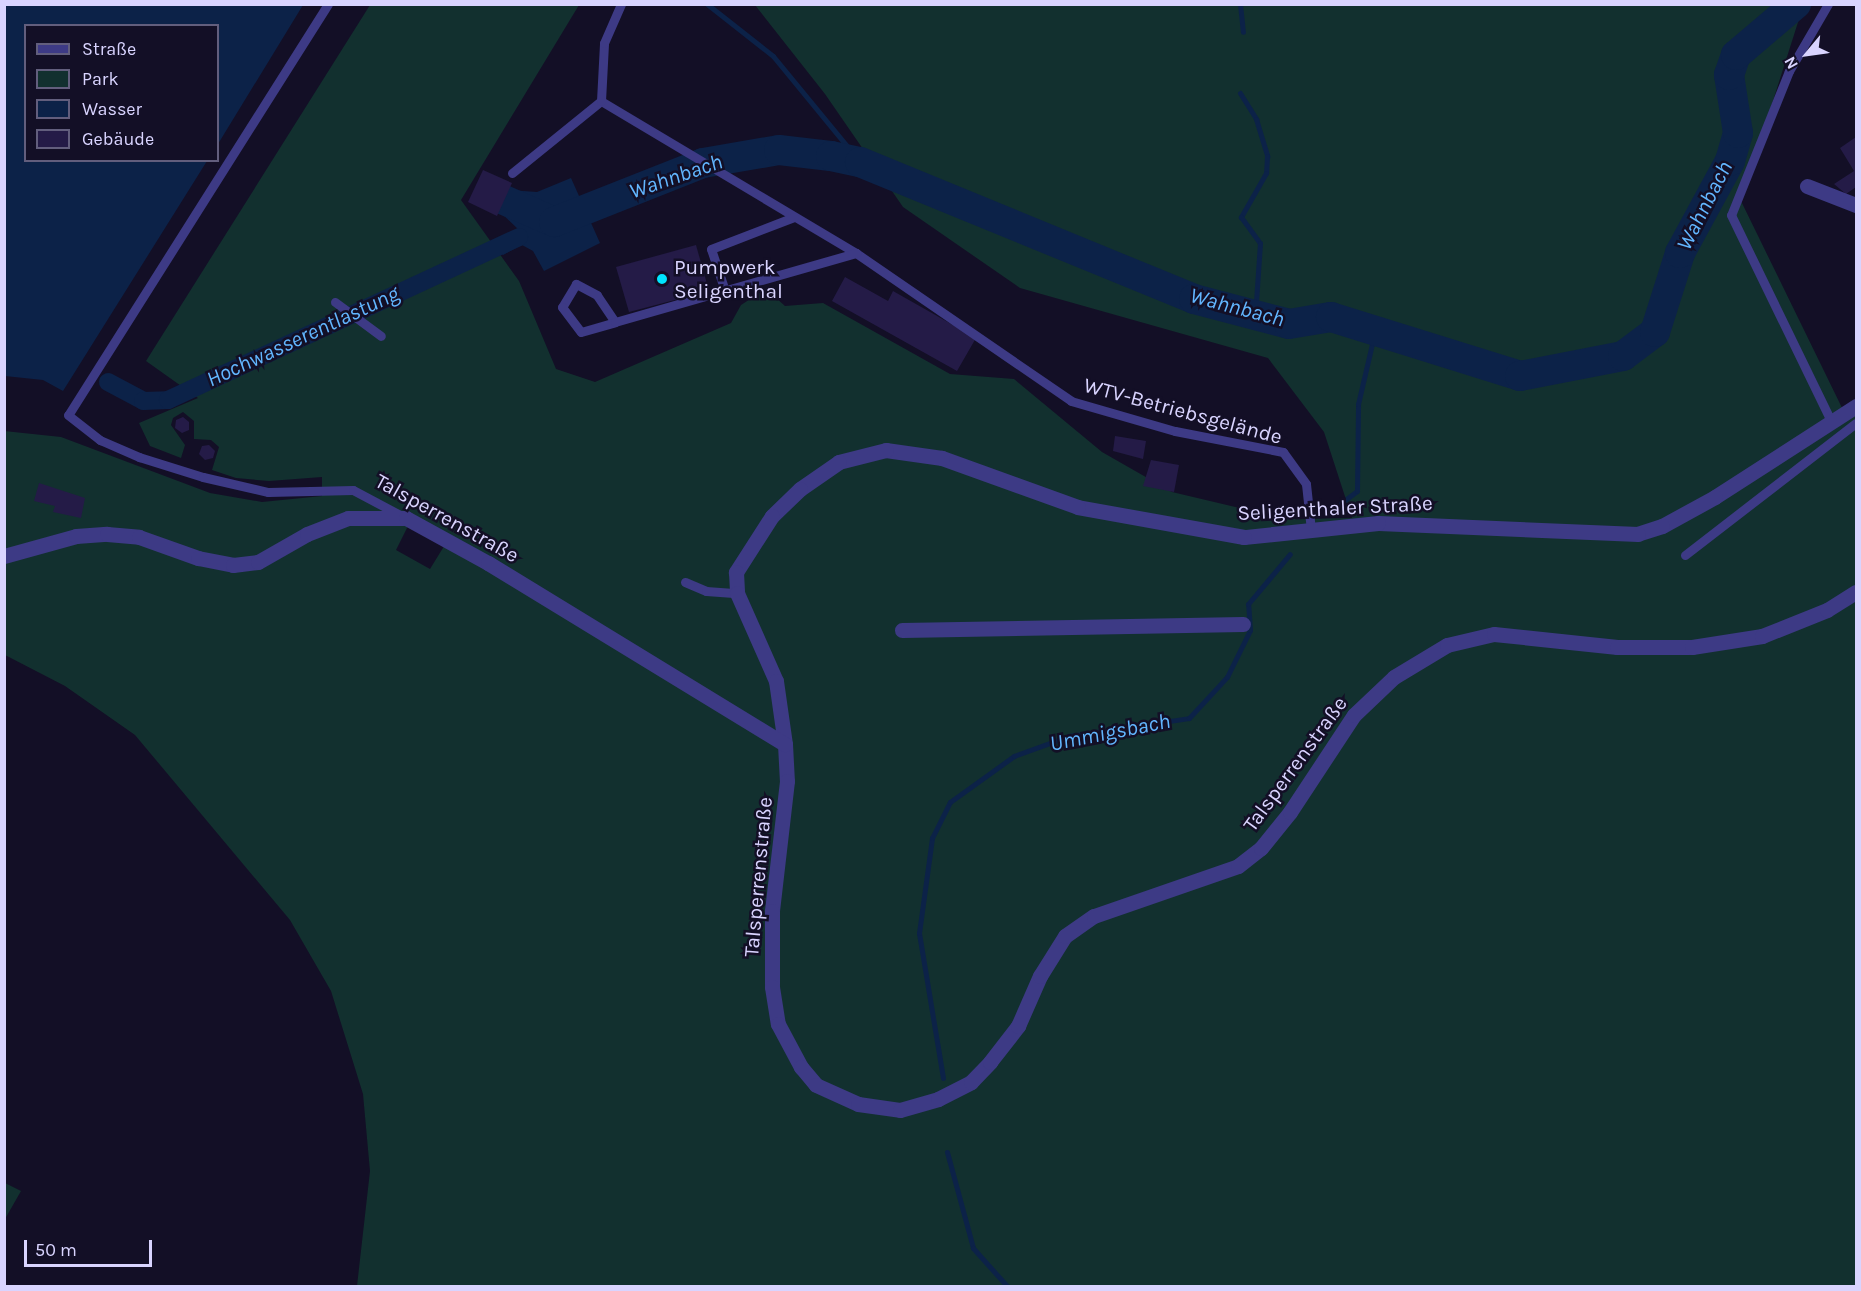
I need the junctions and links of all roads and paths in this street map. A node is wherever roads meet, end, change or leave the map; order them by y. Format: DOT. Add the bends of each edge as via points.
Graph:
graph roads {
  1 [pos="327,4"];
  2 [pos="621,4"];
  3 [pos="1828,4"];
  4 [pos="601,101"];
  5 [pos="512,173"];
  6 [pos="1807,186"];
  7 [pos="1857,205"];
  8 [pos="794,217"];
  9 [pos="856,252"];
  10 [pos="725,291"];
  11 [pos="335,302"];
  12 [pos="615,322"];
  13 [pos="381,336"];
  14 [pos="1857,406"];
  15 [pos="1831,421"];
  16 [pos="1857,423"];
  17 [pos="406,518"];
  18 [pos="1311,530"];
  19 [pos="1686,555"];
  20 [pos="4,556"];
  21 [pos="685,582"];
  22 [pos="1857,592"];
  23 [pos="737,593"];
  24 [pos="1243,624"];
  25 [pos="902,630"];
  26 [pos="785,744"];
  1 -- 17 [label="lane, Talsperrenstraße" via="68,416 110,444 203,477 268,492 353,490"];
  2 -- 4 [label="lane" via="604,43"];
  3 -- 15 [label="lane" via="1789,71 1731,215"];
  4 -- 5 [label="lane"];
  4 -- 8 [label="lane, WTV-Betriebsgelände"];
  6 -- 7 [label="street"];
  8 -- 9 [label="lane, WTV-Betriebsgelände"];
  8 -- 10 [label="lane" via="711,249"];
  9 -- 10 [label="lane"];
  9 -- 18 [label="lane, WTV-Betriebsgelände" via="1071,401 1176,431 1283,452 1306,484"];
  10 -- 12 [label="lane"];
  11 -- 13 [label="lane"];
  12 -- 12 [label="lane" via="581,332 562,307 576,284 597,295"];
  14 -- 15 [label="street, Seligenthaler Straße"];
  15 -- 18 [label="street, Seligenthaler Straße" via="1714,497 1662,526 1638,534 1430,523 1378,523"];
  16 -- 19 [label="lane"];
  17 -- 20 [label="street" via="348,519 308,534 258,562 233,565 198,558 139,537 107,534 76,536"];
  17 -- 26 [label="street, Talsperrenstraße" via="488,563"];
  18 -- 23 [label="street, Seligenthaler Straße" via="1244,537 1137,520 1078,507 942,458 886,450 838,462 793,495 747,549 735,572"];
  21 -- 23 [label="lane" via="706,591"];
  22 -- 26 [label="street, Talsperrenstraße" via="1827,610 1762,636 1692,647 1617,647 1494,634 1447,645 1394,677 1354,715 1290,812 1261,848 1222,874 1116,907 1094,916 1065,936 1040,976 1018,1026 990,1062 971,1082 938,1099 900,1110 858,1104 816,1085 801,1067 778,1024 772,987 772,911 787,781"];
  23 -- 26 [label="street, Seligenthaler Straße" via="776,681"];
  24 -- 25 [label="street"];
}
